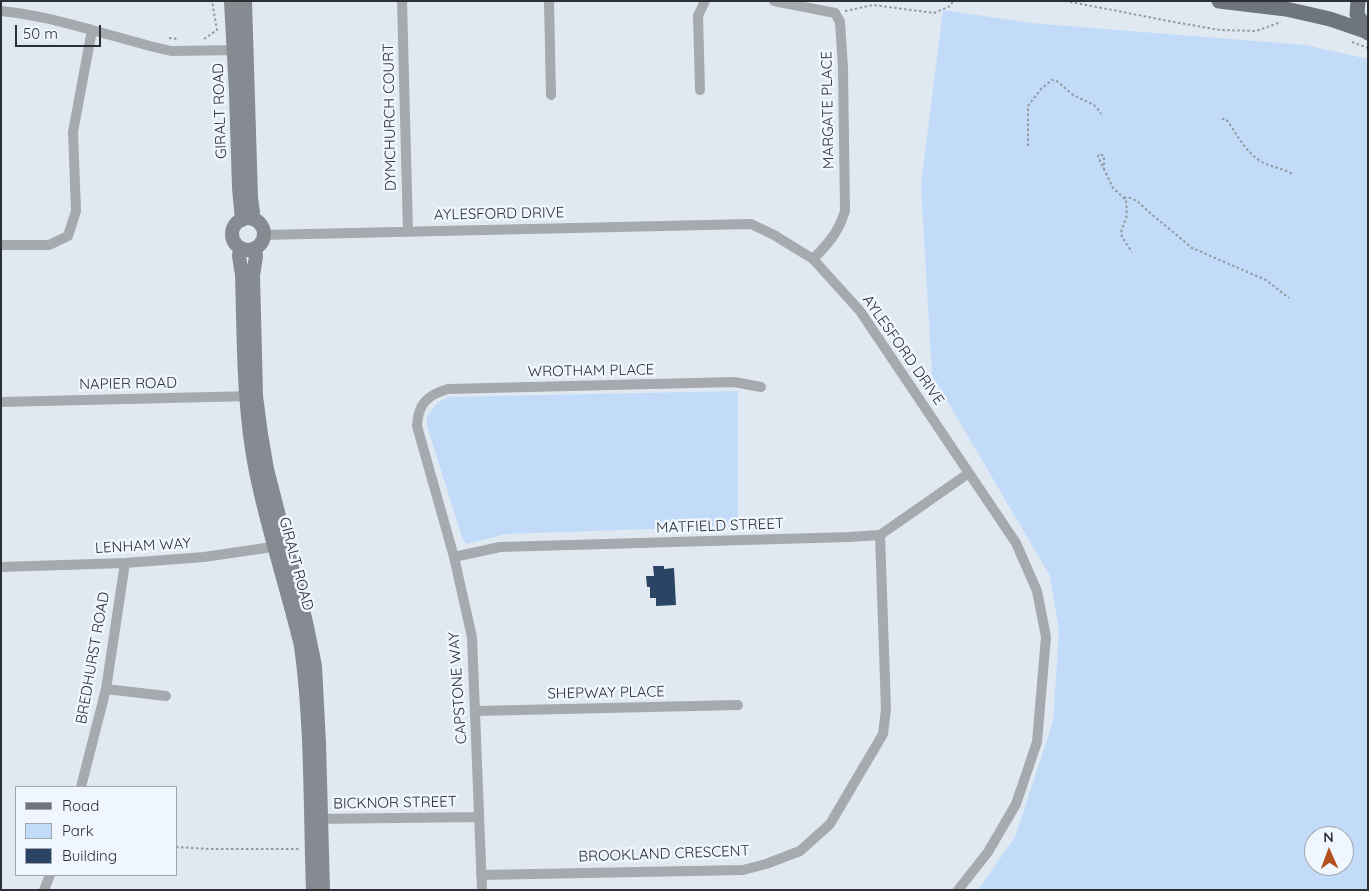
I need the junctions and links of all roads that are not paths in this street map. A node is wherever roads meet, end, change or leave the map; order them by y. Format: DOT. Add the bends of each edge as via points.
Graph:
graph roads {
  1 [pos="231,1"];
  2 [pos="245,1"];
  3 [pos="402,1"];
  4 [pos="549,1"];
  5 [pos="705,1"];
  6 [pos="774,1"];
  7 [pos="1219,1"];
  8 [pos="1358,1"];
  9 [pos="1,11"];
  10 [pos="92,30"];
  11 [pos="1367,32"];
  12 [pos="240,50"];
  13 [pos="700,90"];
  14 [pos="551,95"];
  15 [pos="247,219"];
  16 [pos="408,231"];
  17 [pos="263,235"];
  18 [pos="1,245"];
  19 [pos="240,248"];
  20 [pos="255,248"];
  21 [pos="813,259"];
  22 [pos="761,387"];
  23 [pos="251,396"];
  24 [pos="1,402"];
  25 [pos="424,402"];
  26 [pos="969,473"];
  27 [pos="880,535"];
  28 [pos="280,546"];
  29 [pos="454,557"];
  30 [pos="125,562"];
  31 [pos="1,567"];
  32 [pos="106,689"];
  33 [pos="166,696"];
  34 [pos="738,705"];
  35 [pos="476,711"];
  36 [pos="81,786"];
  37 [pos="479,817"];
  38 [pos="316,819"];
  39 [pos="481,874"];
  40 [pos="50,876"];
  41 [pos="44,890"];
  42 [pos="313,890"];
  43 [pos="322,890"];
  44 [pos="482,890"];
  45 [pos="958,890"];
  1 -- 12 [label="street, GIRALT ROAD"];
  2 -- 12 [label="street, GIRALT ROAD"];
  3 -- 16 [label="street, DYMCHURCH COURT"];
  4 -- 14 [label="street"];
  5 -- 13 [label="street" via="698,16"];
  6 -- 21 [label="street, MARGATE PLACE" via="835,13 840,22 845,211 830,242"];
  7 -- 11 [label="main road" via="1286,9"];
  8 -- 11 [label="main road" via="1358,14"];
  9 -- 10 [label="street"];
  10 -- 12 [label="street" via="171,51"];
  10 -- 18 [label="street" via="73,132 76,211 68,236 49,245"];
  12 -- 15 [label="street, GIRALT ROAD" via="239,188"];
  15 -- 17 [label="street" via="260,225"];
  15 -- 19 [label="street" via="234,226 232,234"];
  16 -- 17 [label="street, AYLESFORD DRIVE"];
  16 -- 21 [label="street, AYLESFORD DRIVE" via="751,224"];
  17 -- 20 [label="street"];
  19 -- 20 [label="street"];
  19 -- 23 [label="street, GIRALT ROAD"];
  20 -- 23 [label="street, GIRALT ROAD"];
  21 -- 26 [label="street, AYLESFORD DRIVE" via="860,311"];
  22 -- 25 [label="street, WROTHAM PLACE" via="734,382 448,389 434,393"];
  23 -- 24 [label="street, NAPIER ROAD"];
  23 -- 28 [label="street, GIRALT ROAD" via="256,473"];
  25 -- 29 [label="street, CAPSTONE WAY" via="417,426"];
  26 -- 27 [label="street, MATFIELD STREET"];
  26 -- 45 [label="street, AYLESFORD DRIVE" via="1016,543 1037,591 1046,636 1037,742 1016,804 988,852"];
  27 -- 29 [label="street, MATFIELD STREET" via="500,547"];
  27 -- 39 [label="street, BROOKLAND CRESCENT" via="886,709 882,734 830,824 800,851 743,870"];
  28 -- 30 [label="street, LENHAM WAY" via="204,557"];
  28 -- 38 [label="street, GIRALT ROAD" via="305,671"];
  29 -- 35 [label="street, CAPSTONE WAY" via="472,637"];
  30 -- 31 [label="street, LENHAM WAY"];
  30 -- 32 [label="street, BREDHURST ROAD"];
  32 -- 33 [label="street"];
  32 -- 36 [label="street, BREDHURST ROAD"];
  34 -- 35 [label="street, SHEPWAY PLACE"];
  35 -- 37 [label="street, CAPSTONE WAY"];
  37 -- 38 [label="street, BICKNOR STREET"];
  37 -- 39 [label="street, CAPSTONE WAY"];
  38 -- 42 [label="street, GIRALT ROAD" via="312,850"];
  38 -- 43 [label="street, GIRALT ROAD"];
  39 -- 44 [label="street, CAPSTONE WAY"];
  40 -- 41 [label="street"];
}
